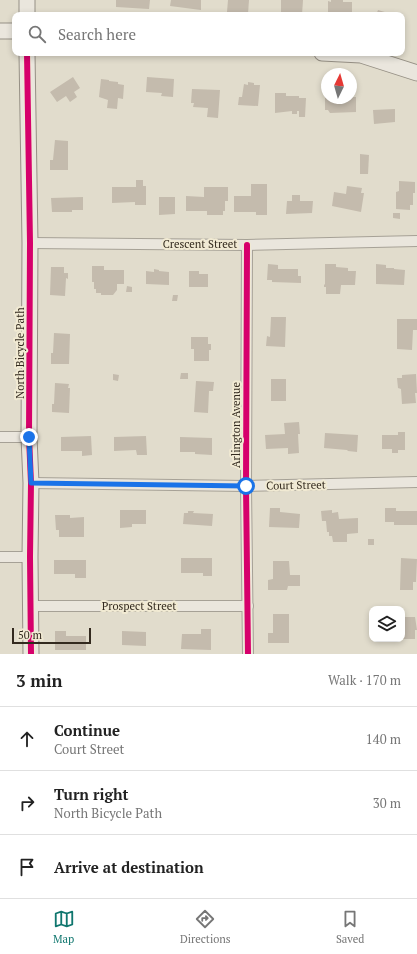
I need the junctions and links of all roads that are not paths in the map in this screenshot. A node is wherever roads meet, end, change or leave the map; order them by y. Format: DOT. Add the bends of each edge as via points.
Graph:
graph roads {
  1 [pos="27,0"];
  2 [pos="27,12"];
  3 [pos="0,31"];
  4 [pos="12,31"];
  5 [pos="27,56"];
  6 [pos="363,56"];
  7 [pos="417,73"];
  8 [pos="417,241"];
  9 [pos="30,243"];
  10 [pos="247,244"];
  11 [pos="0,437"];
  12 [pos="29,437"];
  13 [pos="417,482"];
  14 [pos="31,483"];
  15 [pos="246,486"];
  16 [pos="0,557"];
  17 [pos="30,557"];
  18 [pos="30,606"];
  19 [pos="248,606"];
  20 [pos="31,654"];
  21 [pos="248,654"];
  1 -- 2 [label="street"];
  3 -- 4 [label="street"];
  5 -- 9 [label="street, North Bicycle Path"];
  6 -- 7 [label="street"];
  8 -- 10 [label="street, Crescent Street"];
  9 -- 10 [label="street, Crescent Street"];
  9 -- 12 [label="street, North Bicycle Path"];
  10 -- 15 [label="street, Arlington Avenue"];
  11 -- 12 [label="street"];
  12 -- 14 [label="street, North Bicycle Path"];
  13 -- 15 [label="street, Court Street"];
  14 -- 15 [label="street, Court Street"];
  14 -- 17 [label="street, North Bicycle Path"];
  15 -- 19 [label="street, Arlington Avenue"];
  16 -- 17 [label="street"];
  17 -- 18 [label="street, North Bicycle Path"];
  18 -- 19 [label="street, Prospect Street"];
  18 -- 20 [label="street, North Bicycle Path"];
  19 -- 21 [label="street, Arlington Avenue"];
}
